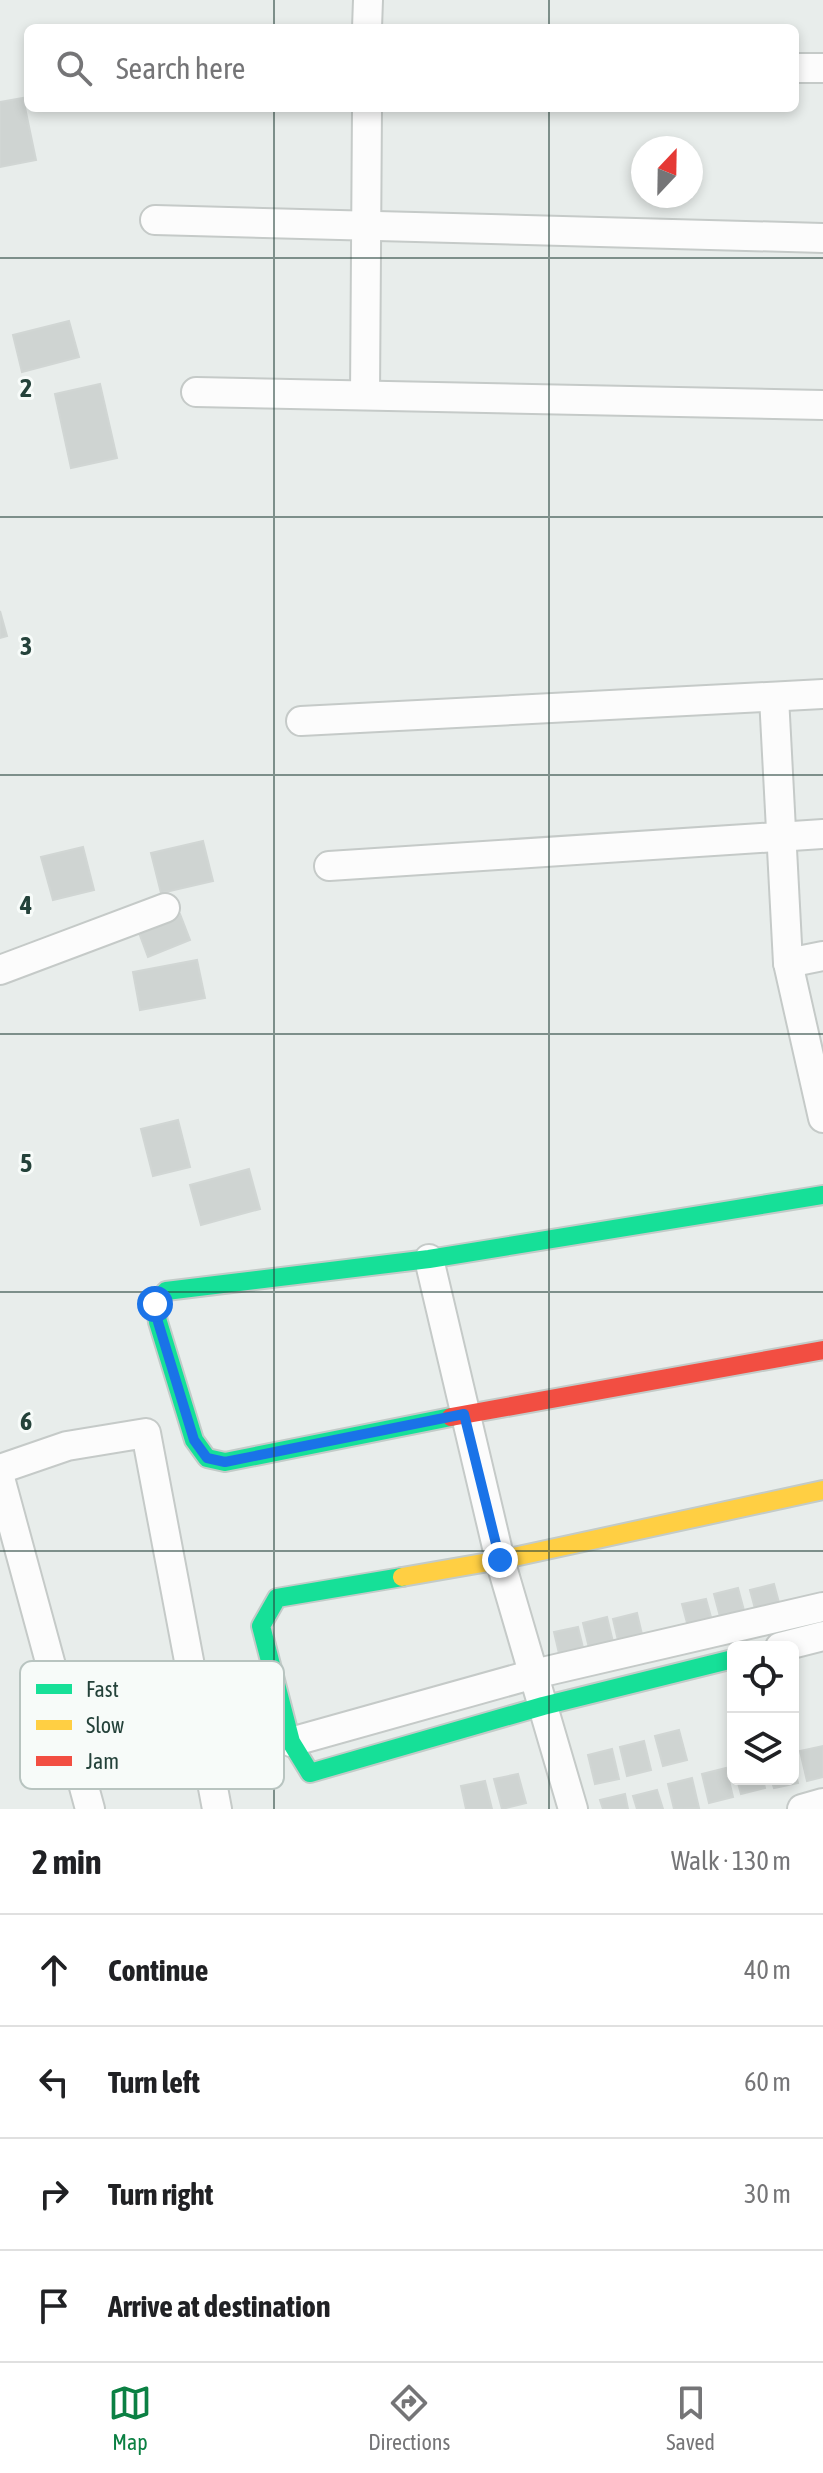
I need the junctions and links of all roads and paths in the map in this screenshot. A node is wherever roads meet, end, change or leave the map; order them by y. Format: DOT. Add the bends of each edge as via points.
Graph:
graph roads {
  1 [pos="368,0"];
  2 [pos="367,24"];
  3 [pos="799,68"];
  4 [pos="823,68"];
  5 [pos="367,112"];
  6 [pos="155,220"];
  7 [pos="366,226"];
  8 [pos="823,238"];
  9 [pos="196,392"];
  10 [pos="365,395"];
  11 [pos="823,405"];
  12 [pos="823,694"];
  13 [pos="774,697"];
  14 [pos="301,721"];
  15 [pos="823,834"];
  16 [pos="781,836"];
  17 [pos="329,866"];
  18 [pos="165,908"];
  19 [pos="823,956"];
  20 [pos="788,963"];
  21 [pos="0,970"];
  22 [pos="823,1118"];
  23 [pos="823,1195"];
  24 [pos="429,1259"];
  25 [pos="823,1350"];
  26 [pos="464,1414"];
  27 [pos="0,1469"];
  28 [pos="0,1478"];
  29 [pos="823,1490"];
  30 [pos="500,1560"];
  31 [pos="823,1607"];
  32 [pos="750,1636"];
  33 [pos="823,1636"];
  34 [pos="799,1642"];
  35 [pos="727,1660"];
  36 [pos="50,1661"];
  37 [pos="189,1661"];
  38 [pos="270,1661"];
  39 [pos="534,1674"];
  40 [pos="543,1706"];
  41 [pos="284,1715"];
  42 [pos="291,1742"];
  43 [pos="85,1789"];
  44 [pos="213,1789"];
  45 [pos="823,1803"];
  46 [pos="90,1809"];
  47 [pos="217,1809"];
  48 [pos="573,1809"];
  49 [pos="802,1809"];
  1 -- 2 [label="street"];
  3 -- 4 [label="street"];
  5 -- 7 [label="street"];
  6 -- 7 [label="street"];
  7 -- 8 [label="street"];
  7 -- 10 [label="street"];
  9 -- 10 [label="street"];
  10 -- 11 [label="street"];
  12 -- 13 [label="street"];
  13 -- 14 [label="street"];
  13 -- 16 [label="street"];
  15 -- 16 [label="street"];
  16 -- 17 [label="street"];
  16 -- 20 [label="street"];
  18 -- 21 [label="street"];
  19 -- 20 [label="street"];
  20 -- 22 [label="street"];
  23 -- 24 [label="street"];
  24 -- 26 [label="street"];
  24 -- 26 [label="street" via="166,1291 155,1304 158,1322 194,1440 207,1458 225,1462"];
  25 -- 26 [label="street"];
  26 -- 30 [label="street"];
  27 -- 37 [label="street" via="67,1446 146,1433"];
  28 -- 36 [label="street"];
  29 -- 30 [label="street"];
  30 -- 38 [label="street" via="277,1598 261,1626"];
  30 -- 39 [label="street"];
  31 -- 32 [label="street"];
  32 -- 39 [label="street"];
  33 -- 34 [label="street"];
  35 -- 40 [label="street"];
  39 -- 40 [label="street"];
  39 -- 42 [label="street"];
  40 -- 42 [label="street" via="310,1773"];
  40 -- 48 [label="street"];
  41 -- 42 [label="street"];
  43 -- 46 [label="street"];
  44 -- 47 [label="street"];
  45 -- 49 [label="street"];
}
